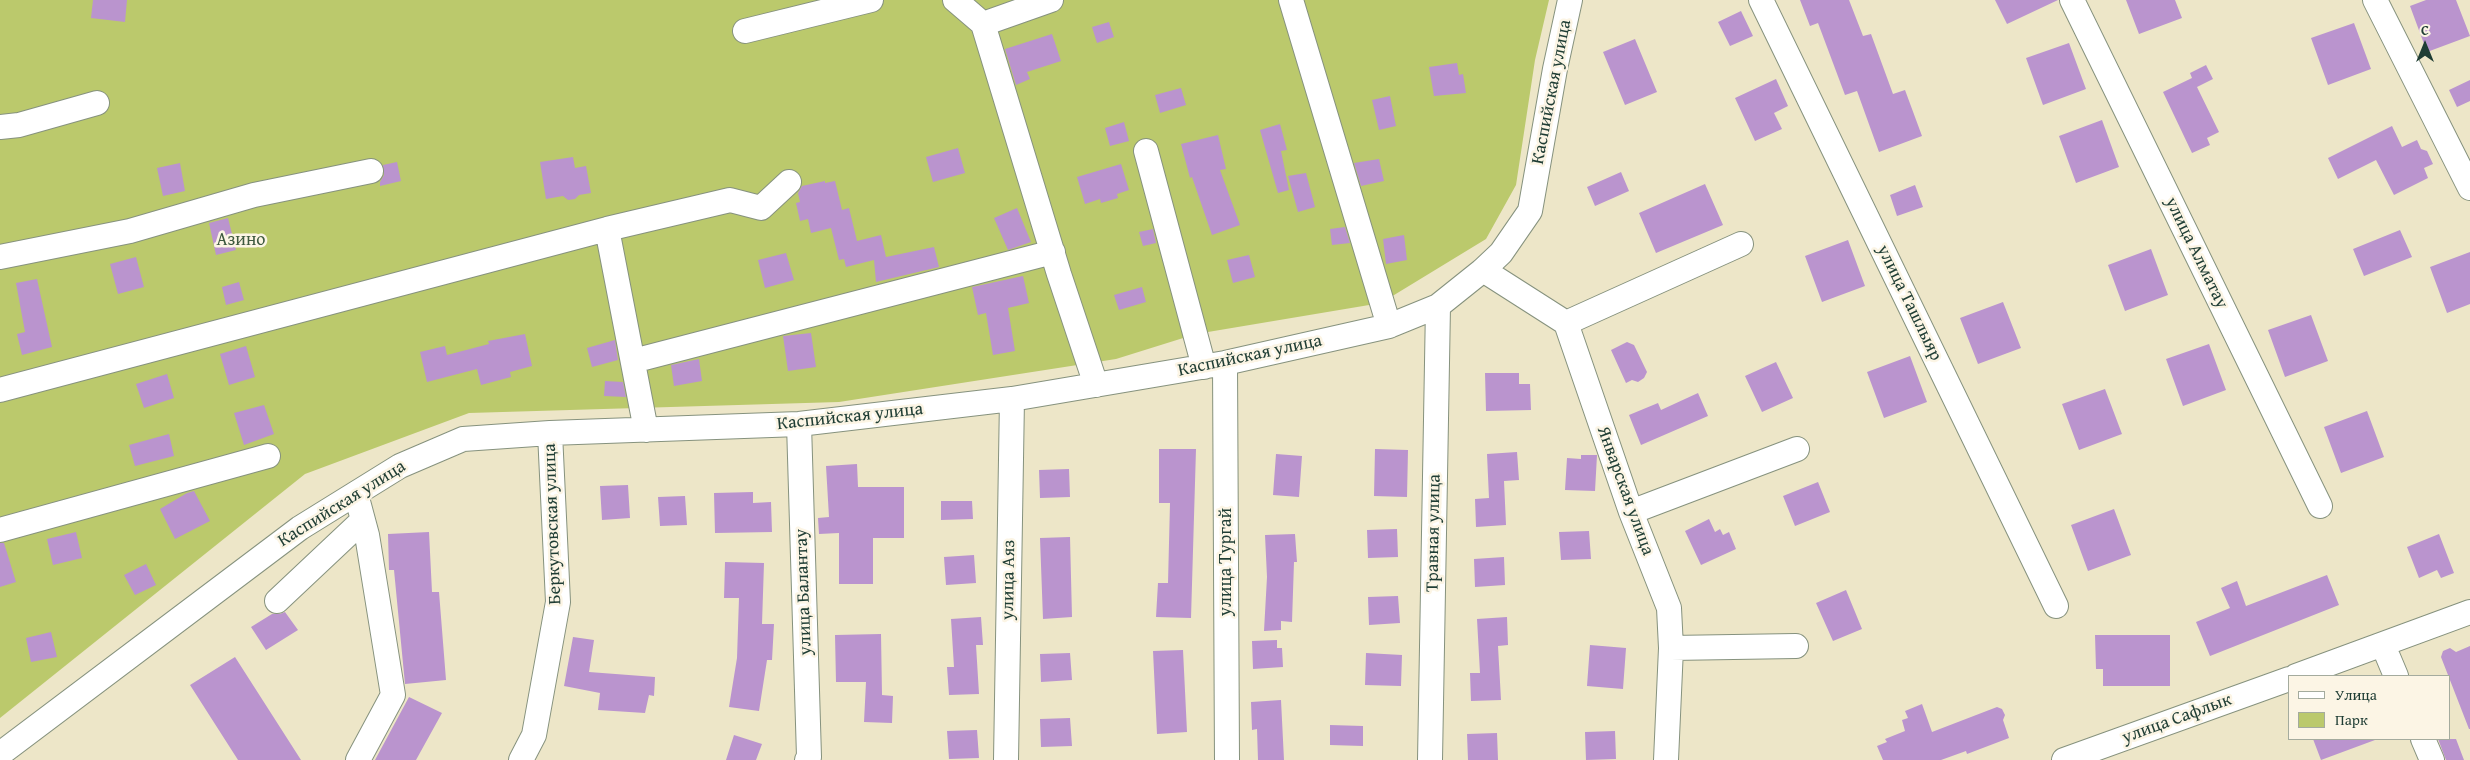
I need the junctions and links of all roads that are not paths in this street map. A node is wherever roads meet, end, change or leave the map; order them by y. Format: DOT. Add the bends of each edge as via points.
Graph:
graph roads {
  1 [pos="871,0"];
  2 [pos="955,0"];
  3 [pos="1051,0"];
  4 [pos="1291,0"];
  5 [pos="1570,0"];
  6 [pos="1761,0"];
  7 [pos="2072,0"];
  8 [pos="2375,0"];
  9 [pos="983,24"];
  10 [pos="744,31"];
  11 [pos="97,103"];
  12 [pos="0,127"];
  13 [pos="1146,151"];
  14 [pos="371,171"];
  15 [pos="789,182"];
  16 [pos="2470,188"];
  17 [pos="607,229"];
  18 [pos="1741,244"];
  19 [pos="1053,252"];
  20 [pos="0,257"];
  21 [pos="1483,270"];
  22 [pos="1438,306"];
  23 [pos="1566,323"];
  24 [pos="1389,326"];
  25 [pos="633,361"];
  26 [pos="1214,365"];
  27 [pos="1096,385"];
  28 [pos="0,390"];
  29 [pos="1012,399"];
  30 [pos="799,424"];
  31 [pos="646,430"];
  32 [pos="550,433"];
  33 [pos="1797,449"];
  34 [pos="268,456"];
  35 [pos="356,494"];
  36 [pos="2320,506"];
  37 [pos="1631,512"];
  38 [pos="362,521"];
  39 [pos="0,530"];
  40 [pos="277,600"];
  41 [pos="2056,606"];
  42 [pos="2470,612"];
  43 [pos="2383,645"];
  44 [pos="1796,646"];
  45 [pos="1671,648"];
  46 [pos="2299,675"];
  47 [pos="2396,675"];
  48 [pos="2288,679"];
  49 [pos="2423,740"];
  50 [pos="0,754"];
  51 [pos="358,760"];
  52 [pos="522,760"];
  53 [pos="807,760"];
  54 [pos="1006,760"];
  55 [pos="1227,760"];
  56 [pos="1430,760"];
  57 [pos="1666,760"];
  58 [pos="2064,760"];
  59 [pos="2432,760"];
  1 -- 10 [label="street"];
  2 -- 9 [label="street"];
  3 -- 9 [label="street"];
  4 -- 24 [label="street"];
  5 -- 21 [label="street, Каспийская улица" via="1530,210 1501,252"];
  6 -- 41 [label="street, улица Ташлыяр"];
  7 -- 36 [label="street, улица Алматау"];
  8 -- 16 [label="street"];
  9 -- 19 [label="street"];
  11 -- 12 [label="street" via="19,125"];
  13 -- 26 [label="street, улица Тургай"];
  14 -- 20 [label="street" via="254,195 130,231"];
  15 -- 17 [label="street" via="761,208 730,200"];
  17 -- 25 [label="street"];
  17 -- 28 [label="street"];
  18 -- 23 [label="street"];
  19 -- 25 [label="street"];
  19 -- 27 [label="street"];
  21 -- 22 [label="street, Каспийская улица"];
  21 -- 23 [label="street"];
  22 -- 24 [label="street, Каспийская улица"];
  22 -- 56 [label="street, Травная улица"];
  23 -- 37 [label="street, Январская улица"];
  24 -- 26 [label="street, Каспийская улица"];
  25 -- 31 [label="street"];
  26 -- 27 [label="street, Каспийская улица"];
  26 -- 55 [label="street, улица Тургай"];
  27 -- 29 [label="street, Каспийская улица"];
  29 -- 30 [label="street, Каспийская улица"];
  29 -- 54 [label="street, улица Аяз"];
  30 -- 31 [label="street, Каспийская улица"];
  30 -- 53 [label="street, улица Балантау"];
  31 -- 32 [label="street, Каспийская улица"];
  32 -- 35 [label="street, Каспийская улица" via="463,439 400,466"];
  32 -- 52 [label="street, Беркутовская улица" via="558,602 534,735"];
  33 -- 37 [label="street"];
  34 -- 39 [label="street"];
  35 -- 38 [label="street"];
  35 -- 50 [label="street, Каспийская улица" via="300,528"];
  37 -- 45 [label="street, Январская улица" via="1668,608"];
  38 -- 40 [label="street"];
  38 -- 51 [label="street" via="392,695"];
  42 -- 43 [label="street"];
  43 -- 46 [label="street"];
  43 -- 47 [label="street"];
  44 -- 45 [label="street"];
  45 -- 57 [label="street, Январская улица"];
  48 -- 58 [label="street, улица Сафлык"];
  49 -- 59 [label="street"];
}
